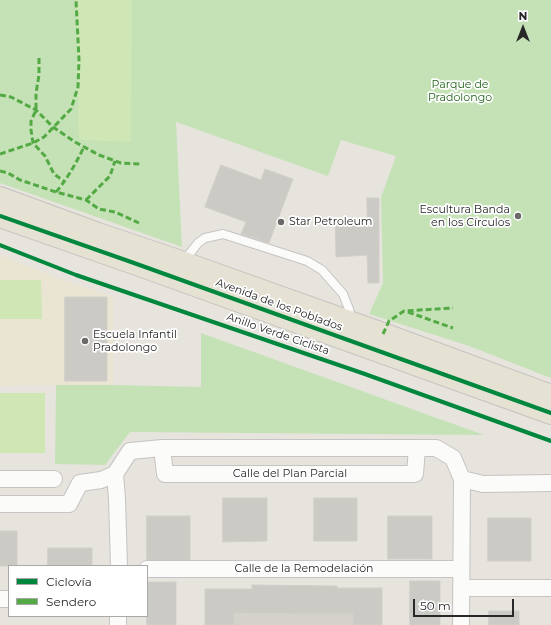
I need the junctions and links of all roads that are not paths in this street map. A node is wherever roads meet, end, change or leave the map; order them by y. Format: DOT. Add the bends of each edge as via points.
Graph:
graph roads {
  1 [pos="0,198"];
  2 [pos="0,216"];
  3 [pos="180,262"];
  4 [pos="352,323"];
  5 [pos="551,396"];
  6 [pos="551,413"];
  7 [pos="162,448"];
  8 [pos="417,448"];
  9 [pos="116,474"];
  10 [pos="0,479"];
  11 [pos="54,479"];
  12 [pos="462,479"];
  13 [pos="551,483"];
  14 [pos="0,504"];
  15 [pos="118,565"];
  16 [pos="148,569"];
  17 [pos="461,569"];
  18 [pos="461,588"];
  19 [pos="551,588"];
  20 [pos="461,625"];
  1 -- 3 [label="main road, Avenida de los Poblados"];
  2 -- 6 [label="main road, Avenida de los Poblados"];
  3 -- 4 [label="main road, Avenida de los Poblados"];
  3 -- 4 [label="lane" via="205,238 223,234 307,261 322,270 343,294"];
  4 -- 5 [label="main road, Avenida de los Poblados"];
  7 -- 8 [label="street"];
  7 -- 8 [label="street, Calle del Plan Parcial" via="165,474 415,474"];
  7 -- 9 [label="street" via="130,451"];
  8 -- 12 [label="street" via="436,448 453,458"];
  9 -- 14 [label="street" via="101,480 80,483 69,504"];
  9 -- 15 [label="street"];
  10 -- 11 [label="street"];
  12 -- 13 [label="street" via="483,484"];
  12 -- 17 [label="street"];
  16 -- 17 [label="street, Calle de la Remodelación"];
  17 -- 18 [label="street"];
  18 -- 19 [label="street"];
  18 -- 20 [label="street"];
}
